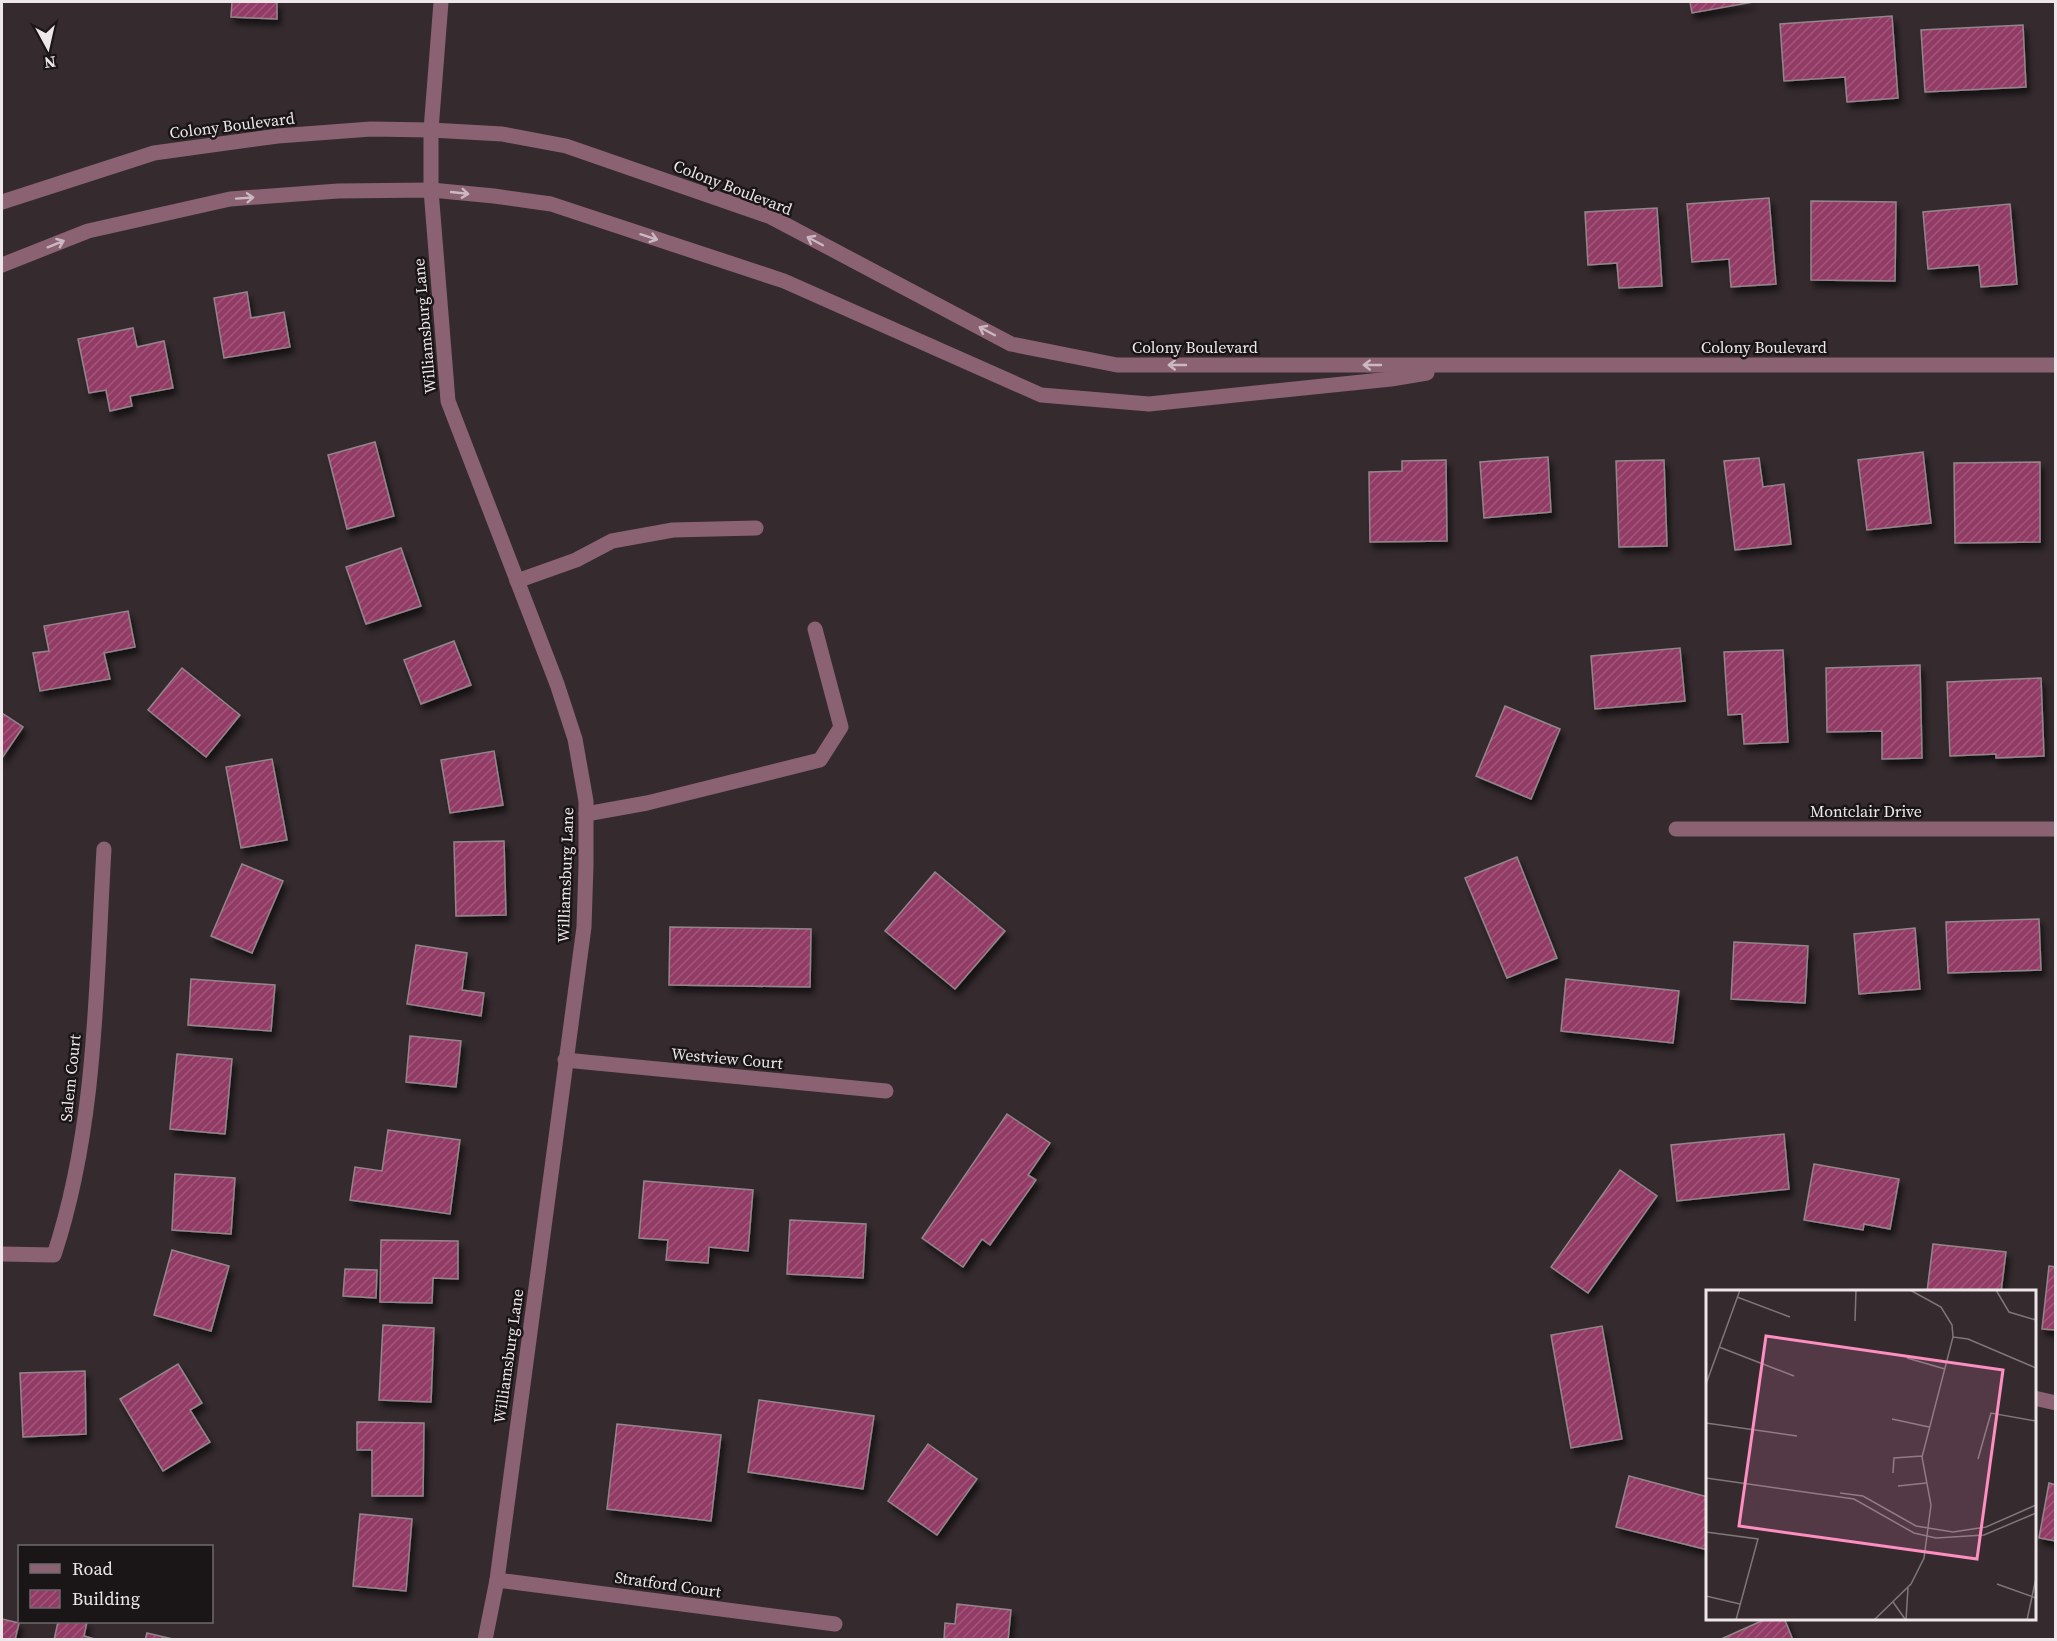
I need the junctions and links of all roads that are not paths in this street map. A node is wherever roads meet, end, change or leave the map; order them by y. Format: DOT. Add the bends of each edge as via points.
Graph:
graph roads {
  1 [pos="441,2"];
  2 [pos="431,130"];
  3 [pos="431,190"];
  4 [pos="2,202"];
  5 [pos="2,265"];
  6 [pos="1473,365"];
  7 [pos="2055,365"];
  8 [pos="756,528"];
  9 [pos="517,581"];
  10 [pos="815,629"];
  11 [pos="586,814"];
  12 [pos="1676,829"];
  13 [pos="2055,829"];
  14 [pos="105,849"];
  15 [pos="565,1060"];
  16 [pos="886,1091"];
  17 [pos="2,1254"];
  18 [pos="2036,1398"];
  19 [pos="2055,1403"];
  20 [pos="497,1580"];
  21 [pos="835,1624"];
  22 [pos="485,1640"];
  1 -- 2 [label="street, Williamsburg Lane"];
  2 -- 3 [label="street, Williamsburg Lane"];
  2 -- 4 [label="street, Colony Boulevard" via="371,129 278,136 154,153"];
  6 -- 2 [label="street, Colony Boulevard, one-way" via="1117,365 1011,344 771,217 566,146 502,134"];
  5 -- 3 [label="street, Colony Boulevard, one-way" via="88,231 230,199 338,190"];
  3 -- 6 [label="street, Colony Boulevard, one-way" via="551,204 784,281 1041,395 1149,404 1391,379"];
  3 -- 9 [label="street, Williamsburg Lane" via="448,400"];
  6 -- 7 [label="street, Colony Boulevard"];
  8 -- 9 [label="street" via="673,530 612,541 576,560"];
  9 -- 11 [label="street, Williamsburg Lane" via="575,739"];
  10 -- 11 [label="street" via="841,727 820,760"];
  11 -- 15 [label="street, Williamsburg Lane" via="584,927"];
  12 -- 13 [label="street, Montclair Drive"];
  14 -- 17 [label="street, Salem Court" via="88,1102 66,1219 54,1255"];
  15 -- 16 [label="street, Westview Court"];
  15 -- 20 [label="street, Williamsburg Lane"];
  18 -- 19 [label="street"];
  20 -- 21 [label="street, Stratford Court"];
  20 -- 22 [label="street, Williamsburg Lane"];
}
